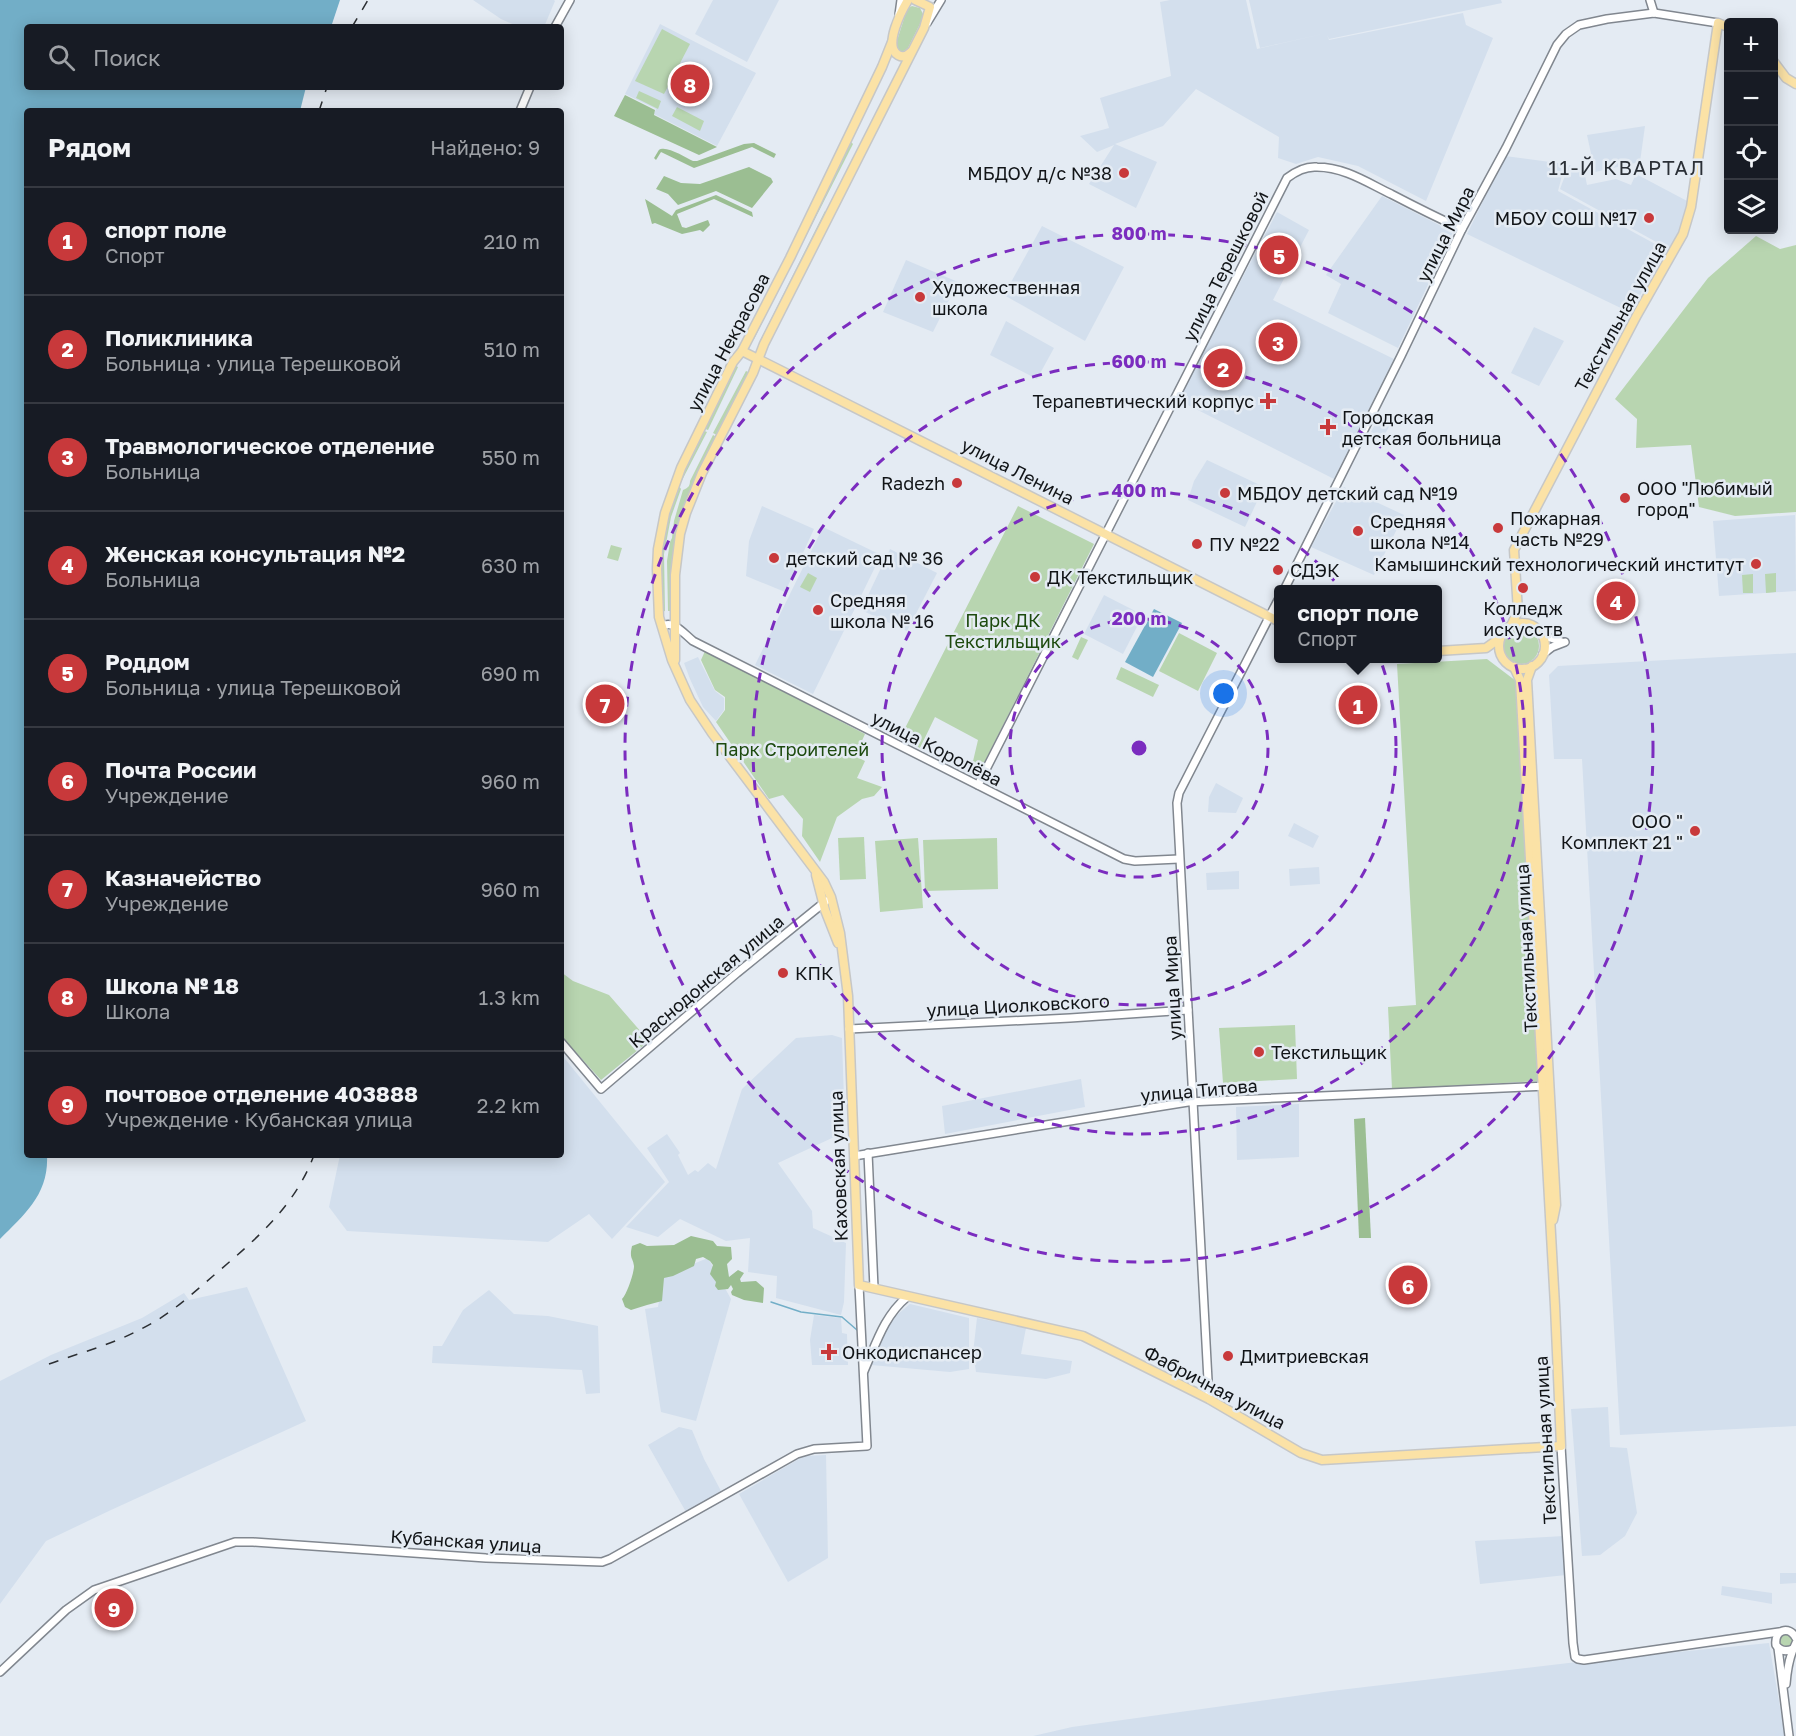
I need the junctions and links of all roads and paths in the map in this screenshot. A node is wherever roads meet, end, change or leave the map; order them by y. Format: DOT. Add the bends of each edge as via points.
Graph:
graph roads {
  1 [pos="570,0"];
  2 [pos="901,0"];
  3 [pos="909,0"];
  4 [pos="915,0"];
  5 [pos="1650,0"];
  6 [pos="936,3"];
  7 [pos="1654,13"];
  8 [pos="897,22"];
  9 [pos="1718,23"];
  10 [pos="557,24"];
  11 [pos="1724,25"];
  12 [pos="892,42"];
  13 [pos="911,52"];
  14 [pos="1778,68"];
  15 [pos="1796,84"];
  16 [pos="529,90"];
  17 [pos="521,108"];
  18 [pos="1462,229"];
  19 [pos="742,351"];
  20 [pos="758,358"];
  21 [pos="1106,534"];
  22 [pos="1286,585"];
  23 [pos="1274,608"];
  24 [pos="1518,611"];
  25 [pos="1270,616"];
  26 [pos="1274,618"];
  27 [pos="1530,624"];
  28 [pos="675,625"];
  29 [pos="662,626"];
  30 [pos="1511,626"];
  31 [pos="1542,635"];
  32 [pos="688,637"];
  33 [pos="675,638"];
  34 [pos="1500,638"];
  35 [pos="665,639"];
  36 [pos="1486,648"];
  37 [pos="1442,651"];
  38 [pos="1543,654"];
  39 [pos="1503,658"];
  40 [pos="1532,666"];
  41 [pos="1514,667"];
  42 [pos="677,670"];
  43 [pos="978,785"];
  44 [pos="1179,859"];
  45 [pos="814,869"];
  46 [pos="831,897"];
  47 [pos="823,903"];
  48 [pos="843,958"];
  49 [pos="1188,1010"];
  50 [pos="849,1029"];
  51 [pos="564,1046"];
  52 [pos="1547,1086"];
  53 [pos="1193,1102"];
  54 [pos="868,1153"];
  55 [pos="854,1156"];
  56 [pos="859,1285"];
  57 [pos="874,1288"];
  58 [pos="907,1297"];
  59 [pos="863,1374"];
  60 [pos="1209,1399"];
  61 [pos="1562,1446"];
  62 [pos="1792,1629"];
  63 [pos="1779,1632"];
  64 [pos="1763,1634"];
  65 [pos="1796,1638"];
  66 [pos="1777,1646"];
  67 [pos="1794,1646"];
  68 [pos="0,1672"];
  69 [pos="1785,1702"];
  70 [pos="1789,1736"];
  1 -- 10 [label="street"];
  2 -- 8 [label="street"];
  3 -- 8 [label="main road, улица Некрасова"];
  4 -- 6 [label="main road, улица Некрасова"];
  5 -- 7 [label="street"];
  6 -- 13 [label="main road, улица Некрасова"];
  7 -- 9 [label="street, улица Мира"];
  7 -- 18 [label="street, улица Мира" via="1580,25 1566,34"];
  8 -- 12 [label="main road, улица Некрасова"];
  9 -- 11 [label="main road"];
  9 -- 24 [label="main road, Текстильная улица" via="1691,207 1683,234 1514,550"];
  12 -- 13 [label="main road" via="898,56"];
  12 -- 19 [label="main road, улица Некрасова"];
  13 -- 20 [label="main road, улица Некрасова"];
  14 -- 15 [label="main road"];
  16 -- 17 [label="street"];
  18 -- 21 [label="street, улица Терешковой" via="1337,169 1314,166 1287,178"];
  18 -- 22 [label="street, улица Мира"];
  19 -- 20 [label="main road, улица Ленина"];
  19 -- 29 [label="main road, улица Некрасова" via="681,468 665,513 657,569"];
  20 -- 21 [label="main road, улица Ленина"];
  20 -- 28 [label="main road, улица Некрасова" via="686,513 677,556"];
  21 -- 25 [label="main road, улица Ленина"];
  21 -- 43 [label="street, улица Терешковой"];
  23 -- 25 [label="street, улица Мира"];
  24 -- 27 [label="main road"];
  24 -- 30 [label="main road, Текстильная улица"];
  25 -- 26 [label="main road, улица Ленина"];
  25 -- 44 [label="street, улица Мира" via="1179,793"];
  27 -- 30 [label="main road"];
  27 -- 31 [label="main road"];
  28 -- 29 [label="street"];
  28 -- 32 [label="street, улица Королёва"];
  28 -- 33 [label="main road, улица Некрасова"];
  29 -- 35 [label="main road, улица Некрасова"];
  30 -- 34 [label="main road"];
  31 -- 38 [label="main road"];
  31 -- 38 [label="street" via="1565,642"];
  32 -- 33 [label="street"];
  32 -- 43 [label="street, улица Королёва"];
  33 -- 35 [label="street"];
  33 -- 42 [label="main road, улица Некрасова"];
  34 -- 36 [label="main road"];
  34 -- 39 [label="main road"];
  35 -- 42 [label="main road, улица Некрасова"];
  36 -- 37 [label="main road"];
  36 -- 39 [label="main road"];
  38 -- 40 [label="main road"];
  39 -- 41 [label="main road"];
  40 -- 41 [label="main road"];
  40 -- 52 [label="main road, Текстильная улица" via="1527,680"];
  41 -- 52 [label="main road, Текстильная улица" via="1520,680"];
  42 -- 45 [label="main road, улица Некрасова" via="698,713"];
  43 -- 44 [label="street, улица Королёва" via="1124,859"];
  44 -- 49 [label="street, улица Мира"];
  45 -- 46 [label="main road, улица Некрасова"];
  45 -- 47 [label="main road, Каховская улица"];
  46 -- 47 [label="street, Краснодонская улица"];
  46 -- 48 [label="main road, Каховская улица"];
  47 -- 48 [label="main road, Каховская улица"];
  47 -- 51 [label="street, Краснодонская улица" via="600,1089"];
  48 -- 50 [label="main road, Каховская улица"];
  49 -- 50 [label="street, улица Циолковского"];
  49 -- 53 [label="street, улица Мира"];
  50 -- 55 [label="main road, Каховская улица"];
  52 -- 53 [label="street, улица Титова"];
  52 -- 61 [label="main road, Текстильная улица" via="1556,1205 1551,1230"];
  53 -- 54 [label="street, улица Титова"];
  53 -- 60 [label="street, улица Мира"];
  54 -- 55 [label="street, улица Титова"];
  54 -- 57 [label="street"];
  55 -- 56 [label="main road, Каховская улица"];
  56 -- 57 [label="main road, Фабричная улица"];
  56 -- 59 [label="street, Каховская улица"];
  57 -- 58 [label="main road, Фабричная улица"];
  58 -- 59 [label="street" via="883,1325"];
  58 -- 60 [label="main road, Фабричная улица" via="1083,1336"];
  59 -- 68 [label="street, Кубанская улица" via="867,1446 814,1449 797,1454 602,1562 235,1542 94,1590 66,1610"];
  60 -- 61 [label="main road, Фабричная улица" via="1301,1453 1322,1460"];
  61 -- 64 [label="street, Текстильная улица" via="1575,1657 1584,1660"];
  62 -- 63 [label="street"];
  62 -- 65 [label="street"];
  63 -- 64 [label="street"];
  63 -- 66 [label="street"];
  64 -- 66 [label="street"];
  66 -- 67 [label="street" via="1786,1651"];
  66 -- 69 [label="street"];
  67 -- 69 [label="street" via="1786,1670"];
  69 -- 70 [label="street"];
}
